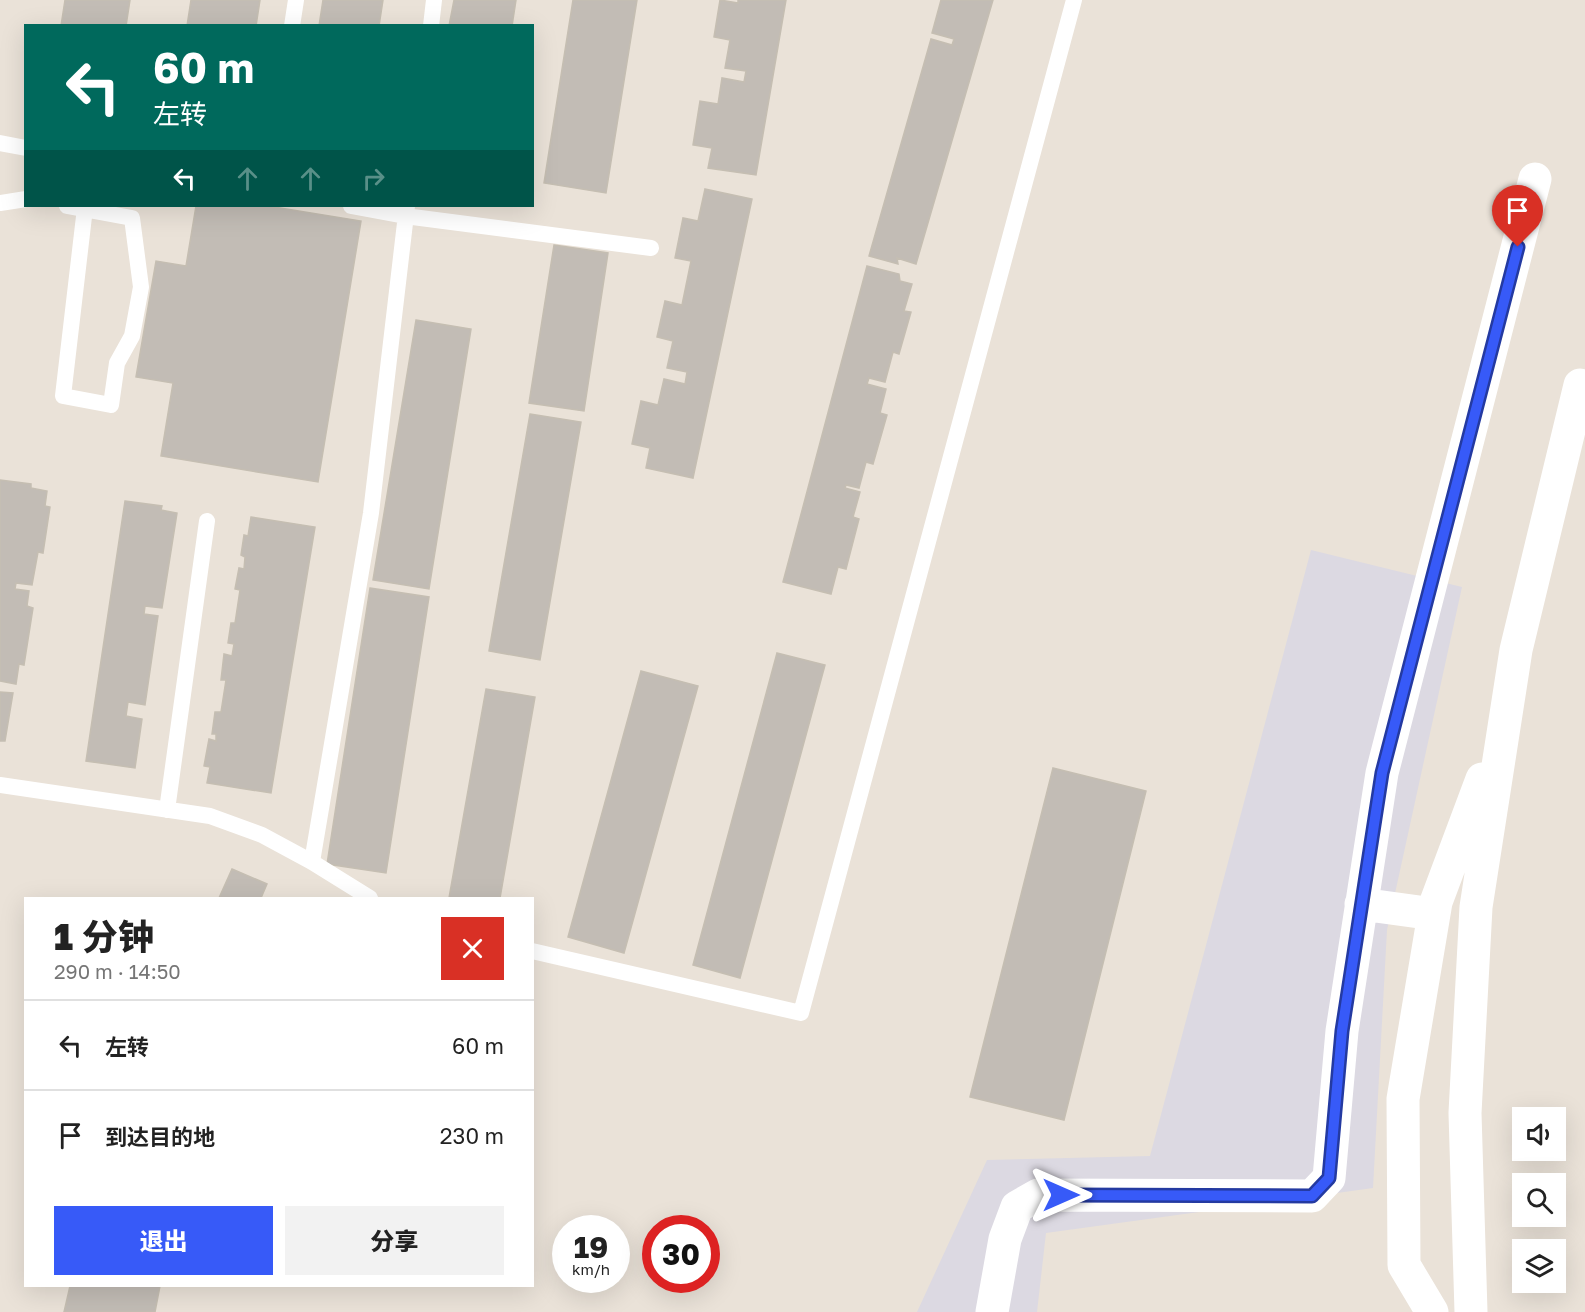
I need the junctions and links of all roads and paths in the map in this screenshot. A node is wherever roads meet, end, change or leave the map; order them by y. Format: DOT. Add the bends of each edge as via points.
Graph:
graph roads {
  1 [pos="296,0"];
  2 [pos="434,0"];
  3 [pos="1074,0"];
  4 [pos="292,24"];
  5 [pos="431,24"];
  6 [pos="0,143"];
  7 [pos="24,148"];
  8 [pos="1535,179"];
  9 [pos="24,199"];
  10 [pos="0,203"];
  11 [pos="76,207"];
  12 [pos="362,207"];
  13 [pos="85,208"];
  14 [pos="406,211"];
  15 [pos="651,248"];
  16 [pos="1580,385"];
  17 [pos="207,521"];
  18 [pos="1506,715"];
  19 [pos="0,785"];
  20 [pos="167,810"];
  21 [pos="312,862"];
  22 [pos="368,897"];
  23 [pos="1361,904"];
  24 [pos="1434,914"];
  25 [pos="534,951"];
  26 [pos="992,1312"];
  27 [pos="1432,1312"];
  28 [pos="1471,1312"];
  1 -- 4 [label="lane"];
  2 -- 5 [label="lane"];
  3 -- 25 [label="lane" via="801,1013"];
  6 -- 7 [label="lane"];
  8 -- 23 [label="street" via="1382,773"];
  9 -- 10 [label="lane"];
  11 -- 13 [label="lane"];
  12 -- 14 [label="lane"];
  13 -- 13 [label="lane" via="132,218 141,287 132,336 117,363 111,405 63,396"];
  14 -- 15 [label="lane"];
  14 -- 21 [label="lane" via="371,513"];
  16 -- 18 [label="street" via="1516,650"];
  17 -- 20 [label="lane"];
  18 -- 24 [label="street"];
  18 -- 28 [label="street" via="1476,907 1465,1113"];
  19 -- 20 [label="lane"];
  20 -- 21 [label="lane" via="210,816 262,835"];
  21 -- 22 [label="lane"];
  23 -- 24 [label="street"];
  23 -- 26 [label="street" via="1342,1031 1329,1178 1312,1196 1038,1195 1017,1207 1005,1239"];
  24 -- 27 [label="street" via="1403,1099 1404,1265"];
}
